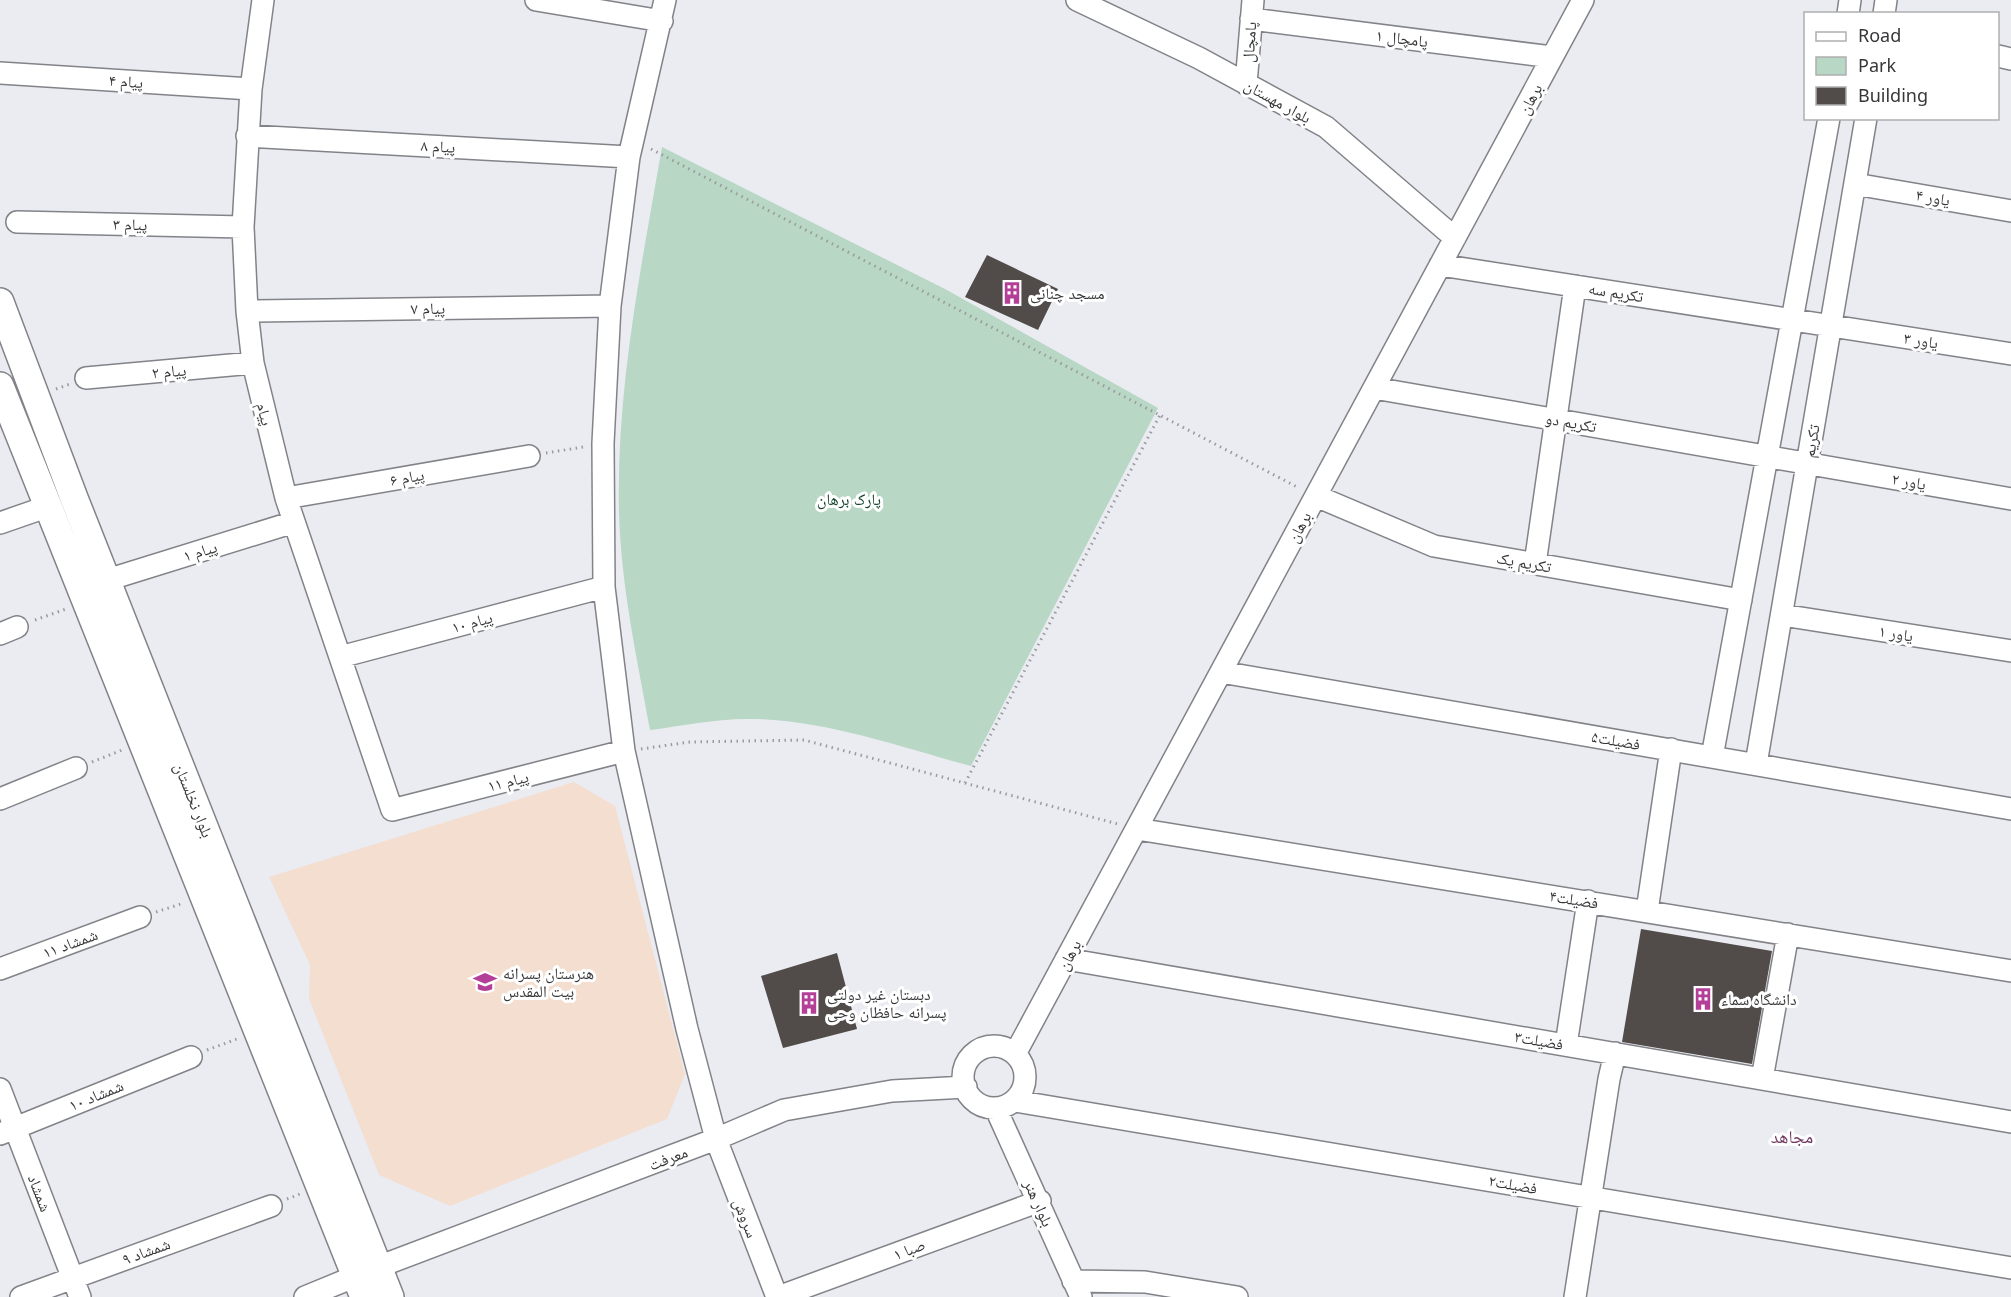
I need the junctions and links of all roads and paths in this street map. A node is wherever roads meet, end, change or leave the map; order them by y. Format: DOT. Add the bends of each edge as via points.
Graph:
graph roads {
  1 [pos="263,0"];
  2 [pos="536,0"];
  3 [pos="665,0"];
  4 [pos="1077,0"];
  5 [pos="1583,0"];
  6 [pos="1252,9"];
  7 [pos="662,21"];
  8 [pos="1552,57"];
  9 [pos="0,73"];
  10 [pos="1246,84"];
  11 [pos="251,89"];
  12 [pos="1829,120"];
  13 [pos="1866,120"];
  14 [pos="247,136"];
  15 [pos="631,148"];
  16 [pos="1855,184"];
  17 [pos="2011,211"];
  18 [pos="17,222"];
  19 [pos="243,227"];
  20 [pos="1455,238"];
  21 [pos="1440,265"];
  22 [pos="1575,286"];
  23 [pos="0,302"];
  24 [pos="610,306"];
  25 [pos="247,311"];
  26 [pos="1792,320"];
  27 [pos="1831,326"];
  28 [pos="2011,354"];
  29 [pos="253,363"];
  30 [pos="86,378"];
  31 [pos="0,386"];
  32 [pos="1374,388"];
  33 [pos="53,390"];
  34 [pos="1160,415"];
  35 [pos="1555,420"];
  36 [pos="603,443"];
  37 [pos="529,456"];
  38 [pos="1767,456"];
  39 [pos="1807,464"];
  40 [pos="1316,496"];
  41 [pos="74,498"];
  42 [pos="286,498"];
  43 [pos="2011,499"];
  44 [pos="49,506"];
  45 [pos="294,522"];
  46 [pos="0,524"];
  47 [pos="1534,564"];
  48 [pos="107,580"];
  49 [pos="604,587"];
  50 [pos="1741,600"];
  51 [pos="87,602"];
  52 [pos="1782,615"];
  53 [pos="8,630"];
  54 [pos="2011,651"];
  55 [pos="340,657"];
  56 [pos="1221,672"];
  57 [pos="142,741"];
  58 [pos="1671,749"];
  59 [pos="624,751"];
  60 [pos="1712,757"];
  61 [pos="1756,764"];
  62 [pos="76,768"];
  63 [pos="966,783"];
  64 [pos="0,799"];
  65 [pos="2011,809"];
  66 [pos="392,810"];
  67 [pos="1137,829"];
  68 [pos="204,896"];
  69 [pos="1588,901"];
  70 [pos="1647,911"];
  71 [pos="140,917"];
  72 [pos="1788,934"];
  73 [pos="1066,959"];
  74 [pos="0,969"];
  75 [pos="2011,971"];
  76 [pos="258,1031"];
  77 [pos="1566,1045"];
  78 [pos="1615,1053"];
  79 [pos="1015,1054"];
  80 [pos="191,1056"];
  81 [pos="1762,1079"];
  82 [pos="966,1087"];
  83 [pos="0,1089"];
  84 [pos="1006,1105"];
  85 [pos="2011,1122"];
  86 [pos="8,1131"];
  87 [pos="716,1139"];
  88 [pos="320,1186"];
  89 [pos="1592,1198"];
  90 [pos="1040,1201"];
  91 [pos="271,1206"];
  92 [pos="2011,1268"];
  93 [pos="366,1280"];
  94 [pos="77,1288"];
  95 [pos="1077,1289"];
  96 [pos="1150,1289"];
  97 [pos="21,1297"];
  98 [pos="305,1297"];
  99 [pos="390,1297"];
  100 [pos="777,1297"];
  101 [pos="1237,1297"];
  102 [pos="1575,1297"];
  1 -- 11 [label="street, پیام"];
  2 -- 7 [label="street"];
  3 -- 7 [label="street, سروش"];
  4 -- 10 [label="street, بلوار مهستان"];
  5 -- 8 [label="street, برهان"];
  6 -- 8 [label="street, پامچال ۱"];
  6 -- 10 [label="street, پامچال"];
  7 -- 15 [label="street, سروش"];
  8 -- 20 [label="street, برهان"];
  9 -- 11 [label="street, پیام ۴"];
  10 -- 20 [label="street, بلوار مهستان" via="1326,127"];
  11 -- 14 [label="street, پیام"];
  12 -- 26 [label="street"];
  13 -- 16 [label="street, تکریم"];
  14 -- 15 [label="street, پیام ۸"];
  14 -- 19 [label="street, پیام"];
  15 -- 24 [label="street, سروش"];
  15 -- 34 [label="path"];
  16 -- 17 [label="street, یاور ۴"];
  16 -- 27 [label="street, تکریم"];
  18 -- 19 [label="street, پیام ۳"];
  19 -- 25 [label="street, پیام"];
  20 -- 21 [label="street, برهان"];
  21 -- 22 [label="street, تکریم سه"];
  21 -- 32 [label="street, برهان"];
  22 -- 26 [label="street, تکریم سه"];
  22 -- 35 [label="street"];
  23 -- 41 [label="main road, بلوار نخلستان"];
  24 -- 25 [label="street, پیام ۷"];
  24 -- 36 [label="street, سروش"];
  25 -- 29 [label="street, پیام"];
  26 -- 27 [label="street, تکریم سه"];
  26 -- 38 [label="street"];
  27 -- 28 [label="street, یاور ۳"];
  27 -- 39 [label="street, تکریم"];
  29 -- 30 [label="street, پیام ۲"];
  29 -- 42 [label="street, پیام"];
  30 -- 33 [label="path"];
  31 -- 44 [label="main road, بلوار نخلستان"];
  32 -- 35 [label="street, تکریم دو"];
  32 -- 40 [label="street, برهان"];
  34 -- 40 [label="path"];
  34 -- 63 [label="path"];
  35 -- 38 [label="street, تکریم دو"];
  35 -- 47 [label="street"];
  36 -- 37 [label="path"];
  36 -- 49 [label="street, سروش"];
  37 -- 42 [label="street, پیام ۶"];
  38 -- 39 [label="street, تکریم دو"];
  38 -- 50 [label="street"];
  39 -- 43 [label="street, یاور ۲"];
  39 -- 52 [label="street, تکریم"];
  40 -- 47 [label="street, تکریم یک" via="1434,546"];
  40 -- 56 [label="street, برهان"];
  41 -- 44 [label="main road"];
  41 -- 48 [label="main road, بلوار نخلستان"];
  42 -- 45 [label="street, پیام"];
  44 -- 46 [label="street"];
  44 -- 51 [label="main road, بلوار نخلستان"];
  45 -- 48 [label="street, پیام ۱"];
  45 -- 55 [label="street, پیام"];
  47 -- 50 [label="street, تکریم یک"];
  48 -- 93 [label="main road, بلوار نخلستان"];
  49 -- 55 [label="street, پیام ۱۰"];
  49 -- 59 [label="street, سروش"];
  50 -- 60 [label="street"];
  51 -- 53 [label="path"];
  51 -- 57 [label="main road, بلوار نخلستان"];
  52 -- 54 [label="street, یاور ۱"];
  52 -- 61 [label="street, تکریم"];
  55 -- 66 [label="street, پیام"];
  56 -- 58 [label="street, فضیلت۵"];
  56 -- 67 [label="street, برهان"];
  57 -- 62 [label="path"];
  57 -- 68 [label="main road, بلوار نخلستان"];
  58 -- 60 [label="street, فضیلت۵"];
  58 -- 70 [label="street"];
  59 -- 63 [label="path" via="690,742 804,740"];
  59 -- 66 [label="street, پیام ۱۱"];
  59 -- 87 [label="street, سروش"];
  60 -- 61 [label="street, فضیلت۵"];
  61 -- 65 [label="street, فضیلت۵"];
  62 -- 64 [label="street"];
  63 -- 67 [label="path"];
  67 -- 69 [label="street, فضیلت۴"];
  67 -- 73 [label="street, برهان"];
  68 -- 71 [label="path"];
  68 -- 76 [label="main road, بلوار نخلستان"];
  69 -- 70 [label="street, فضیلت۴"];
  69 -- 77 [label="street"];
  70 -- 72 [label="street, فضیلت۴"];
  71 -- 74 [label="street, شمشاد ۱۱"];
  72 -- 75 [label="street, فضیلت۴"];
  72 -- 81 [label="street"];
  73 -- 77 [label="street, فضیلت۳"];
  73 -- 79 [label="street, برهان"];
  76 -- 80 [label="path"];
  76 -- 88 [label="main road, بلوار نخلستان"];
  77 -- 78 [label="street, فضیلت۳"];
  78 -- 81 [label="street, فضیلت۳"];
  78 -- 89 [label="street"];
  79 -- 82 [label="street" via="997,1046 977,1051 964,1067"];
  79 -- 84 [label="street" via="1022,1062 1025,1083 1022,1093"];
  80 -- 86 [label="street, شمشاد ۱۰"];
  81 -- 85 [label="street, فضیلت۳"];
  82 -- 84 [label="street" via="980,1106"];
  82 -- 87 [label="street, معرفت" via="892,1091 784,1110"];
  83 -- 86 [label="street, شمشاد"];
  84 -- 89 [label="street, فضیلت۲"];
  84 -- 90 [label="street, بلوار هنر"];
  86 -- 94 [label="street, شمشاد"];
  87 -- 93 [label="street, معرفت"];
  87 -- 100 [label="street, سروش"];
  88 -- 91 [label="path"];
  88 -- 93 [label="main road, بلوار نخلستان"];
  89 -- 92 [label="street, فضیلت۲"];
  89 -- 102 [label="street"];
  90 -- 95 [label="street, بلوار هنر"];
  90 -- 100 [label="street, صبا ۱"];
  91 -- 94 [label="street, شمشاد ۹"];
  93 -- 98 [label="street, معرفت"];
  93 -- 99 [label="main road, بلوار نخلستان"];
  94 -- 97 [label="street, شمشاد ۹"];
  95 -- 96 [label="street"];
  96 -- 101 [label="street"];
}
